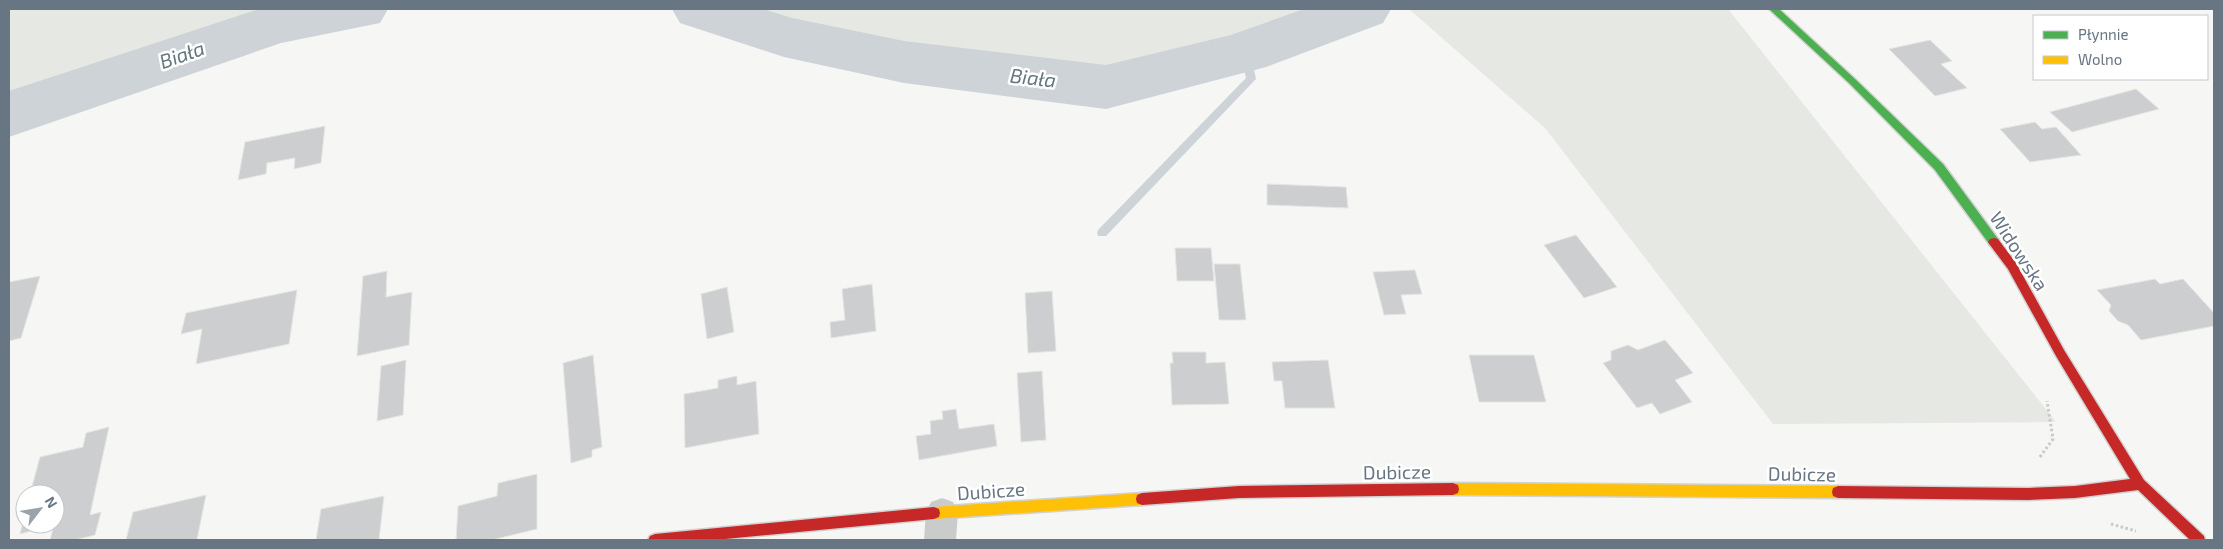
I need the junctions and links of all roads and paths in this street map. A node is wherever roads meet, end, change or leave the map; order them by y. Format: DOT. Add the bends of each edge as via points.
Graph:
graph roads {
  1 [pos="1774,9"];
  2 [pos="2046,393"];
  3 [pos="2140,484"];
  4 [pos="2028,494"];
  5 [pos="2106,522"];
  6 [pos="941,526"];
  7 [pos="2143,534"];
  8 [pos="655,540"];
  9 [pos="2199,540"];
  1 -- 3 [label="street, Widowska" via="1939,168 2012,266 2060,353"];
  2 -- 4 [label="path" via="2053,439 2040,457 2013,470"];
  3 -- 4 [label="street, Dubicze"];
  3 -- 9 [label="street, Widowska"];
  4 -- 6 [label="street, Dubicze" via="1526,488 1239,492"];
  5 -- 7 [label="path"];
  6 -- 8 [label="street, Dubicze"];
}
